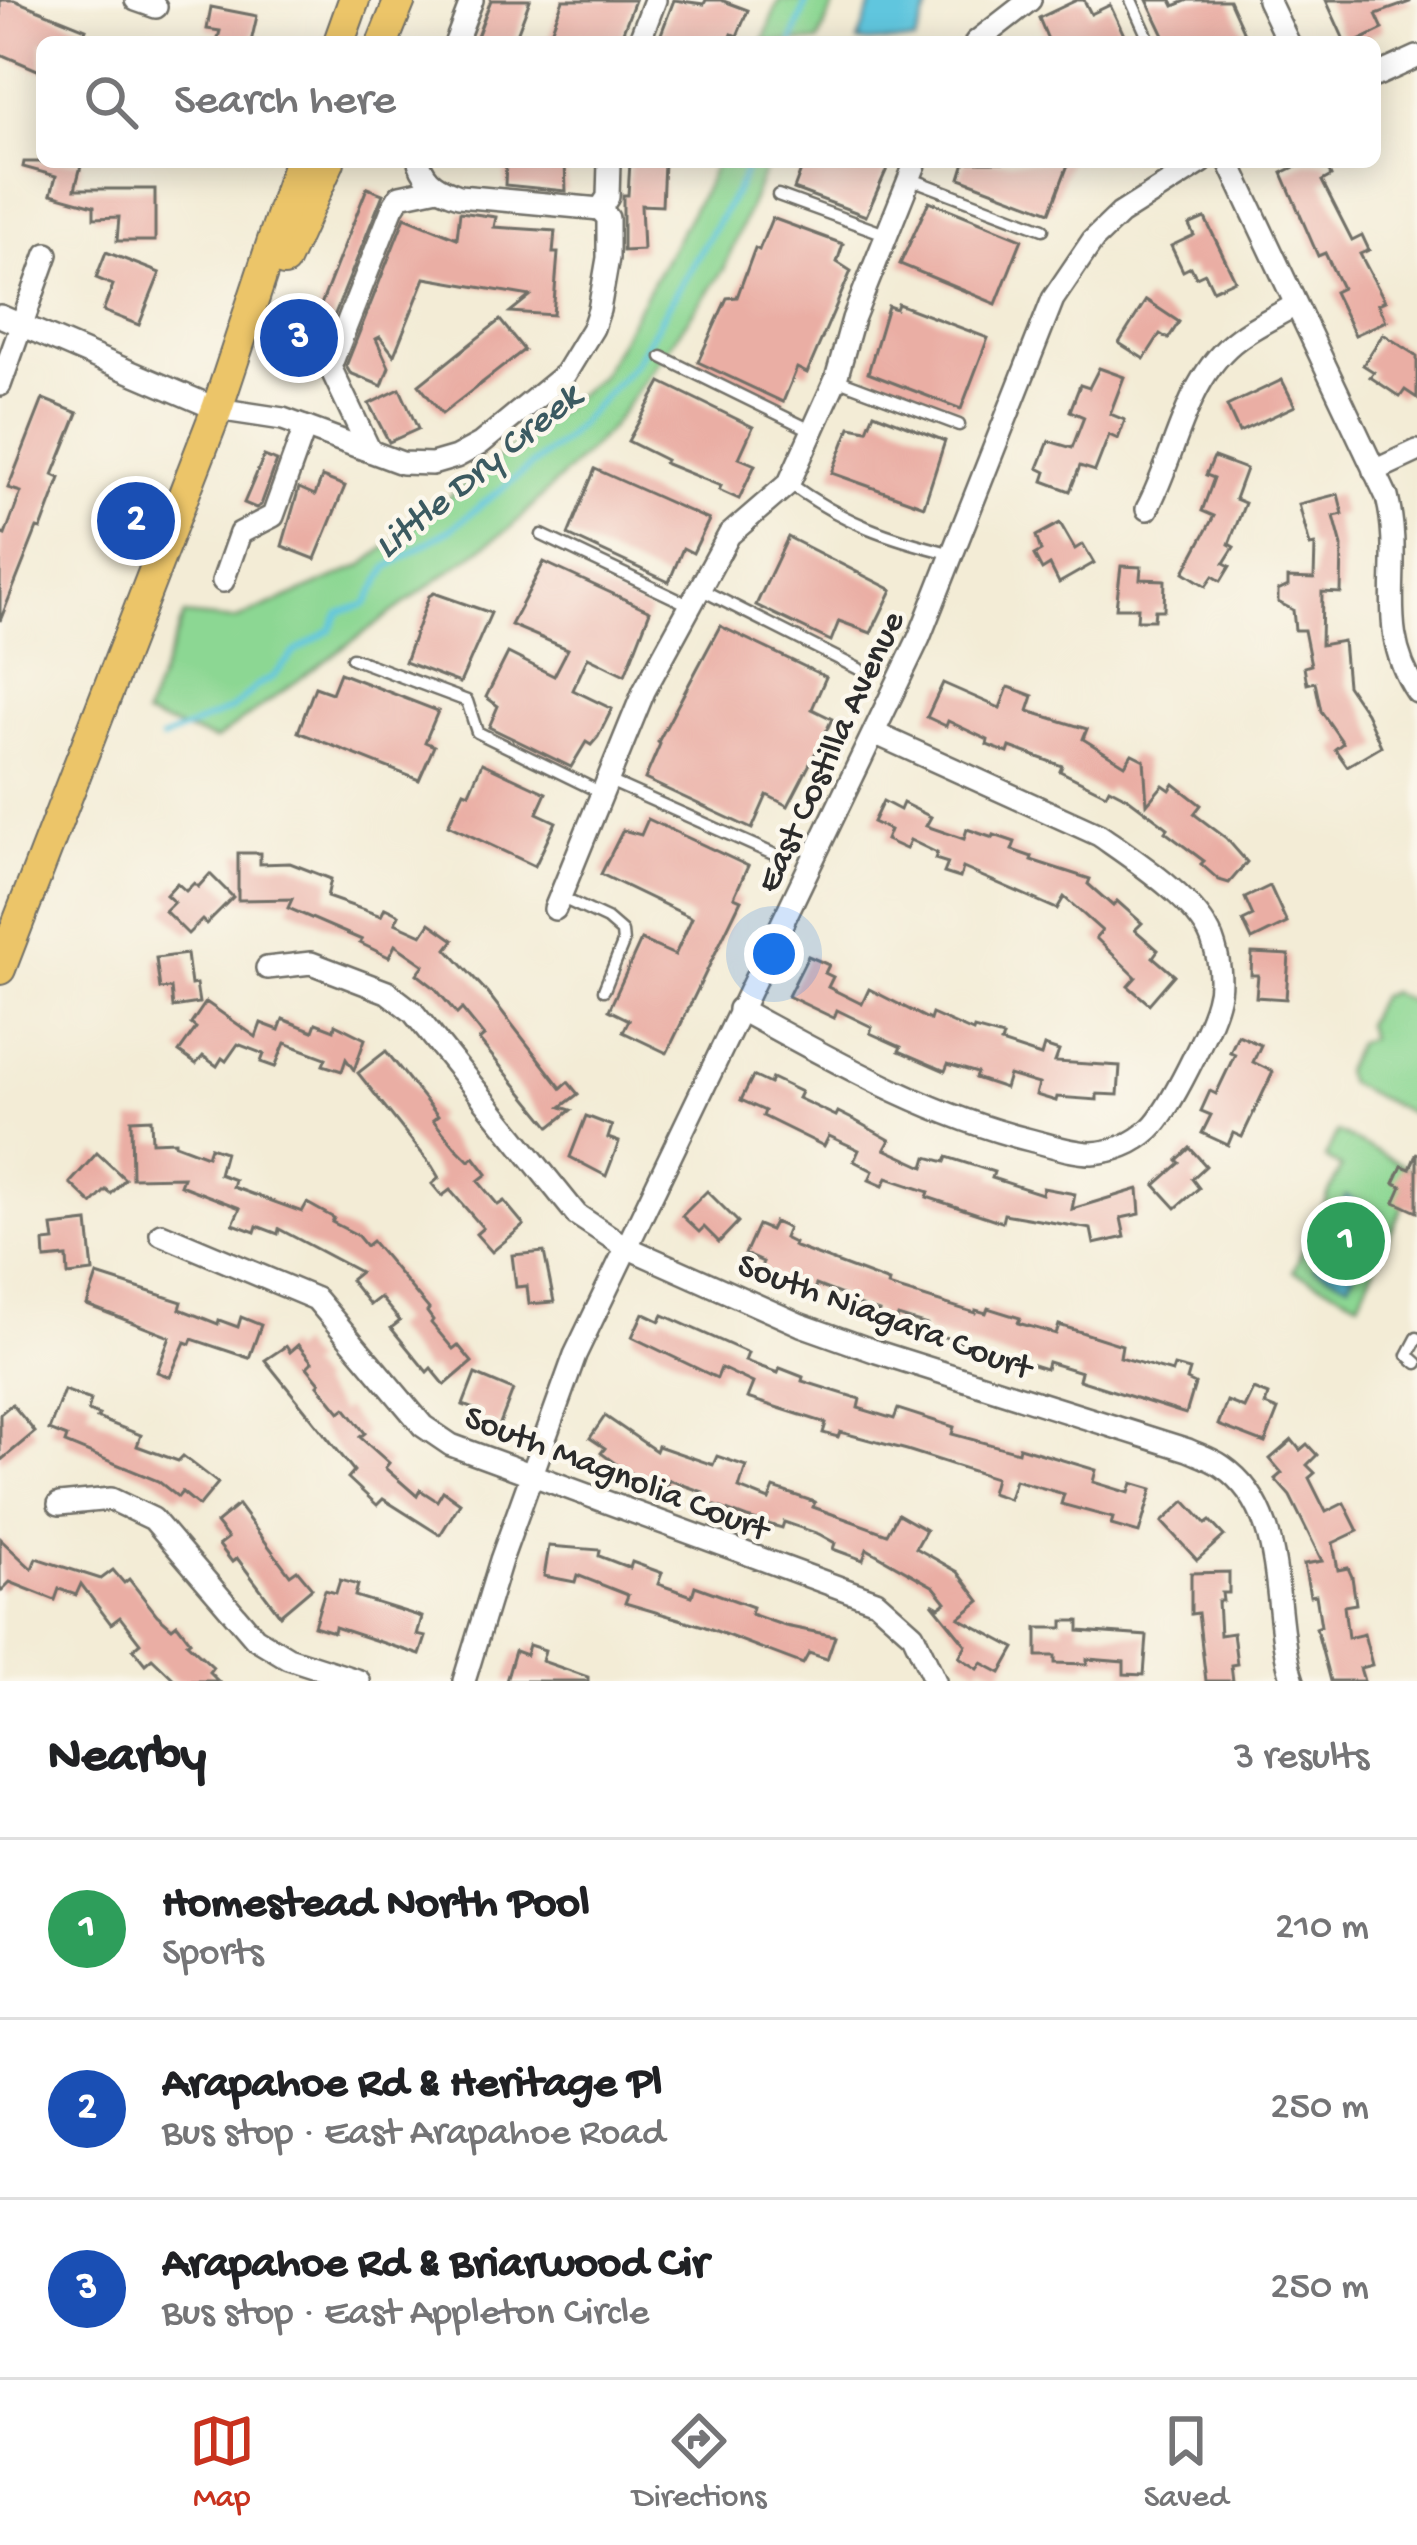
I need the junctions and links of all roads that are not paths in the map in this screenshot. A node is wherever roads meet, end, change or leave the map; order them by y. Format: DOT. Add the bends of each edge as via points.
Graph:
graph roads {
  1 [pos="354,0"];
  2 [pos="400,0"];
  3 [pos="472,0"];
  4 [pos="655,0"];
  5 [pos="1030,0"];
  6 [pos="1131,0"];
  7 [pos="1268,0"];
  8 [pos="341,36"];
  9 [pos="385,36"];
  10 [pos="458,36"];
  11 [pos="641,36"];
  12 [pos="984,36"];
  13 [pos="1147,36"];
  14 [pos="1285,36"];
  15 [pos="1417,58"];
  16 [pos="1381,73"];
  17 [pos="297,168"];
  18 [pos="326,168"];
  19 [pos="421,168"];
  20 [pos="608,168"];
  21 [pos="1193,168"];
  22 [pos="1232,168"];
  23 [pos="912,170"];
  24 [pos="438,188"];
  25 [pos="778,195"];
  26 [pos="600,209"];
  27 [pos="1043,230"];
  28 [pos="885,234"];
  29 [pos="47,254"];
  30 [pos="1295,304"];
  31 [pos="0,316"];
  32 [pos="22,324"];
  33 [pos="662,357"];
  34 [pos="836,379"];
  35 [pos="0,385"];
  36 [pos="217,409"];
  37 [pos="959,425"];
  38 [pos="305,427"];
  39 [pos="813,431"];
  40 [pos="370,451"];
  41 [pos="1417,451"];
  42 [pos="1375,471"];
  43 [pos="789,483"];
  44 [pos="1147,508"];
  45 [pos="542,535"];
  46 [pos="953,554"];
  47 [pos="223,581"];
  48 [pos="697,598"];
  49 [pos="352,658"];
  50 [pos="859,669"];
  51 [pos="1417,692"];
  52 [pos="874,734"];
  53 [pos="604,787"];
  54 [pos="782,858"];
  55 [pos="557,903"];
  56 [pos="267,968"];
  57 [pos="0,969"];
  58 [pos="604,990"];
  59 [pos="739,1010"];
  60 [pos="161,1234"];
  61 [pos="625,1246"];
  62 [pos="1417,1338"];
  63 [pos="1417,1363"];
  64 [pos="531,1476"];
  65 [pos="59,1504"];
  66 [pos="358,1681"];
  67 [pos="464,1681"];
  68 [pos="935,1681"];
  69 [pos="1293,1681"];
  1 -- 8 [label="main road"];
  2 -- 9 [label="main road"];
  3 -- 10 [label="street"];
  4 -- 11 [label="street"];
  5 -- 12 [label="street"];
  6 -- 13 [label="lane"];
  7 -- 14 [label="street"];
  15 -- 16 [label="street"];
  17 -- 36 [label="main road"];
  18 -- 36 [label="main road"];
  19 -- 24 [label="street"];
  20 -- 26 [label="street"];
  21 -- 46 [label="street, East Costilla Avenue" via="1120,214 1072,266 1030,349"];
  22 -- 30 [label="street"];
  23 -- 27 [label="lane"];
  23 -- 28 [label="street"];
  24 -- 26 [label="street"];
  24 -- 40 [label="street" via="400,196 393,207 330,368"];
  25 -- 28 [label="lane"];
  26 -- 40 [label="street" via="608,218 608,258 599,310 565,374 456,457 402,463"];
  28 -- 34 [label="street"];
  29 -- 32 [label="street"];
  30 -- 42 [label="street"];
  30 -- 44 [label="street" via="1238,338 1210,368"];
  31 -- 32 [label="street"];
  32 -- 35 [label="street"];
  32 -- 36 [label="street"];
  33 -- 39 [label="lane"];
  34 -- 37 [label="lane"];
  34 -- 39 [label="street"];
  36 -- 38 [label="street"];
  36 -- 57 [label="main road"];
  38 -- 40 [label="street"];
  38 -- 47 [label="street" via="273,516 240,532"];
  39 -- 43 [label="street"];
  41 -- 42 [label="street"];
  42 -- 51 [label="street" via="1395,526 1398,661"];
  43 -- 46 [label="lane" via="883,537"];
  43 -- 48 [label="street" via="729,535"];
  45 -- 48 [label="lane"];
  46 -- 52 [label="street, East Costilla Avenue"];
  48 -- 50 [label="lane"];
  48 -- 53 [label="street" via="644,691"];
  49 -- 53 [label="lane" via="466,700 477,732"];
  52 -- 59 [label="street, East Costilla Avenue"];
  52 -- 59 [label="street" via="1099,836 1202,921 1219,961 1217,1004 1170,1104 1137,1139 1076,1151 907,1099"];
  53 -- 54 [label="lane"];
  53 -- 55 [label="street"];
  55 -- 58 [label="lane" via="622,932"];
  56 -- 61 [label="street, South Niagara Court" via="311,963 387,992 413,1012 577,1215"];
  59 -- 61 [label="street, East Costilla Avenue"];
  60 -- 64 [label="street, South Magnolia Court" via="316,1298 435,1436"];
  61 -- 64 [label="street, East Costilla Avenue"];
  61 -- 69 [label="street, South Niagara Court" via="801,1325 1223,1466 1249,1494 1270,1538 1282,1652"];
  62 -- 63 [label="lane" via="1408,1355"];
  64 -- 67 [label="street, East Costilla Avenue"];
  64 -- 68 [label="street, South Magnolia Court" via="876,1601 913,1634"];
  65 -- 66 [label="street" via="110,1499 153,1519 255,1638"];
}
